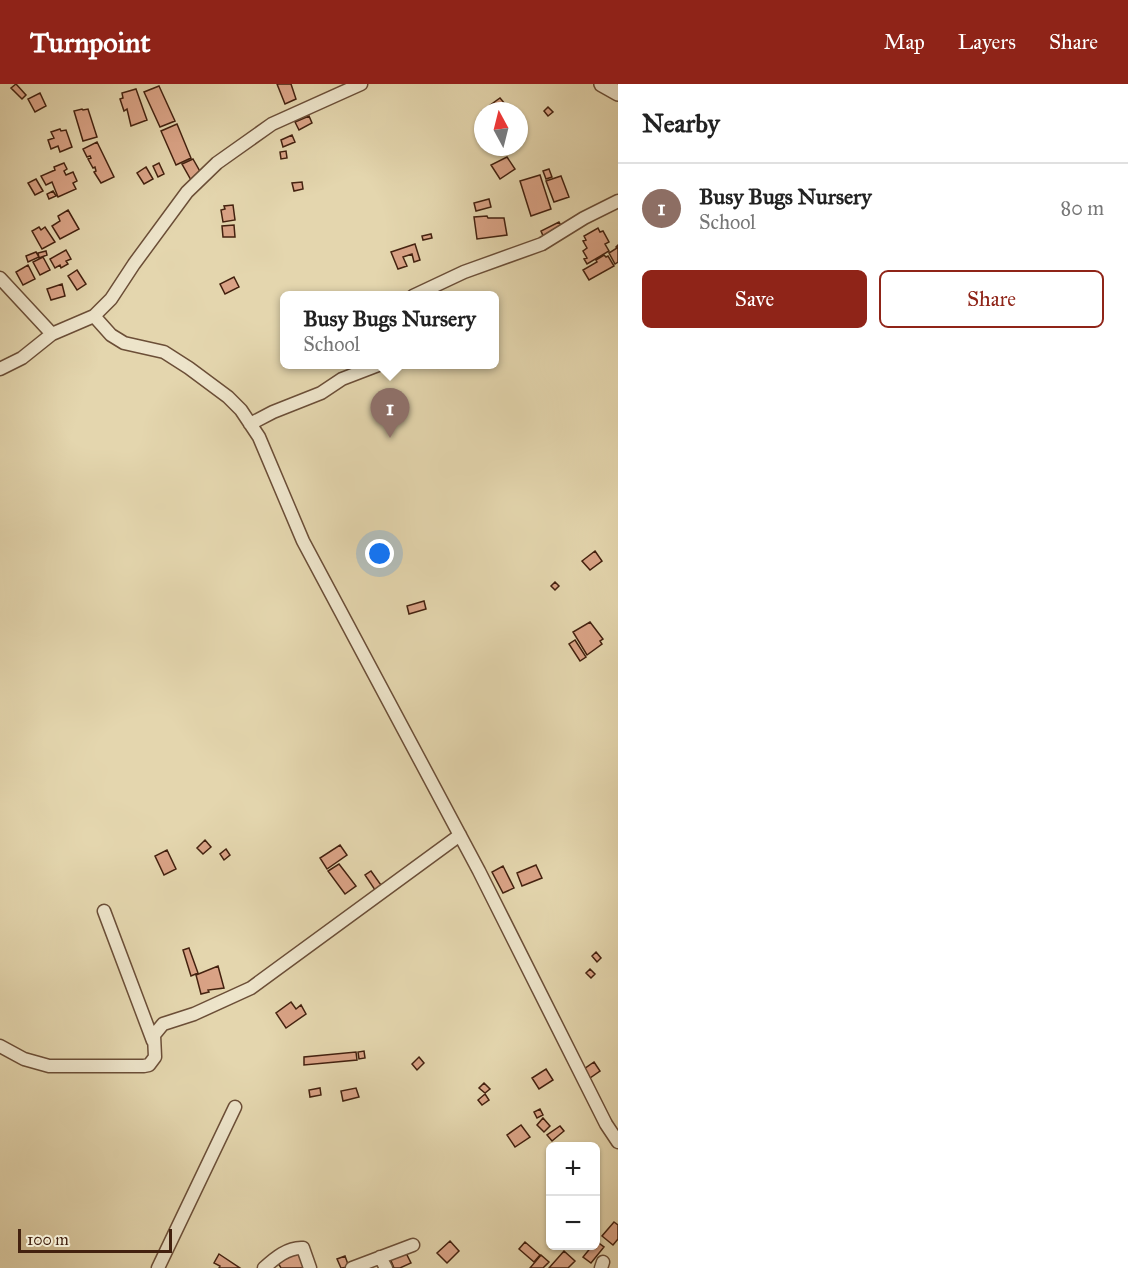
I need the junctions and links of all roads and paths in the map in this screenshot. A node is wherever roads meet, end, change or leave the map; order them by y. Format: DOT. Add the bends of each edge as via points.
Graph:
graph roads {
  1 [pos="361,84"];
  2 [pos="602,84"];
  3 [pos="618,93"];
  4 [pos="618,201"];
  5 [pos="0,278"];
  6 [pos="424,291"];
  7 [pos="94,316"];
  8 [pos="52,334"];
  9 [pos="0,369"];
  10 [pos="369,369"];
  11 [pos="250,424"];
  12 [pos="460,835"];
  13 [pos="104,911"];
  14 [pos="153,1041"];
  15 [pos="0,1046"];
  16 [pos="235,1107"];
  17 [pos="618,1142"];
  18 [pos="413,1245"];
  19 [pos="383,1263"];
  20 [pos="158,1268"];
  21 [pos="264,1268"];
  22 [pos="310,1268"];
  23 [pos="352,1268"];
  1 -- 7 [label="street" via="273,124 217,163 187,192 111,299"];
  2 -- 3 [label="street"];
  4 -- 6 [label="street" via="542,244"];
  5 -- 8 [label="street"];
  7 -- 8 [label="street"];
  7 -- 11 [label="street" via="124,343 164,352 189,368 228,397"];
  8 -- 9 [label="street"];
  10 -- 11 [label="street"];
  11 -- 12 [label="street" via="259,436 303,541"];
  12 -- 14 [label="street" via="251,988 163,1024"];
  12 -- 17 [label="street"];
  13 -- 14 [label="street"];
  14 -- 15 [label="street" via="155,1057 144,1066 49,1066"];
  16 -- 20 [label="street"];
  18 -- 19 [label="street"];
  19 -- 23 [label="street"];
  21 -- 22 [label="street" via="294,1247 303,1248"];
}
